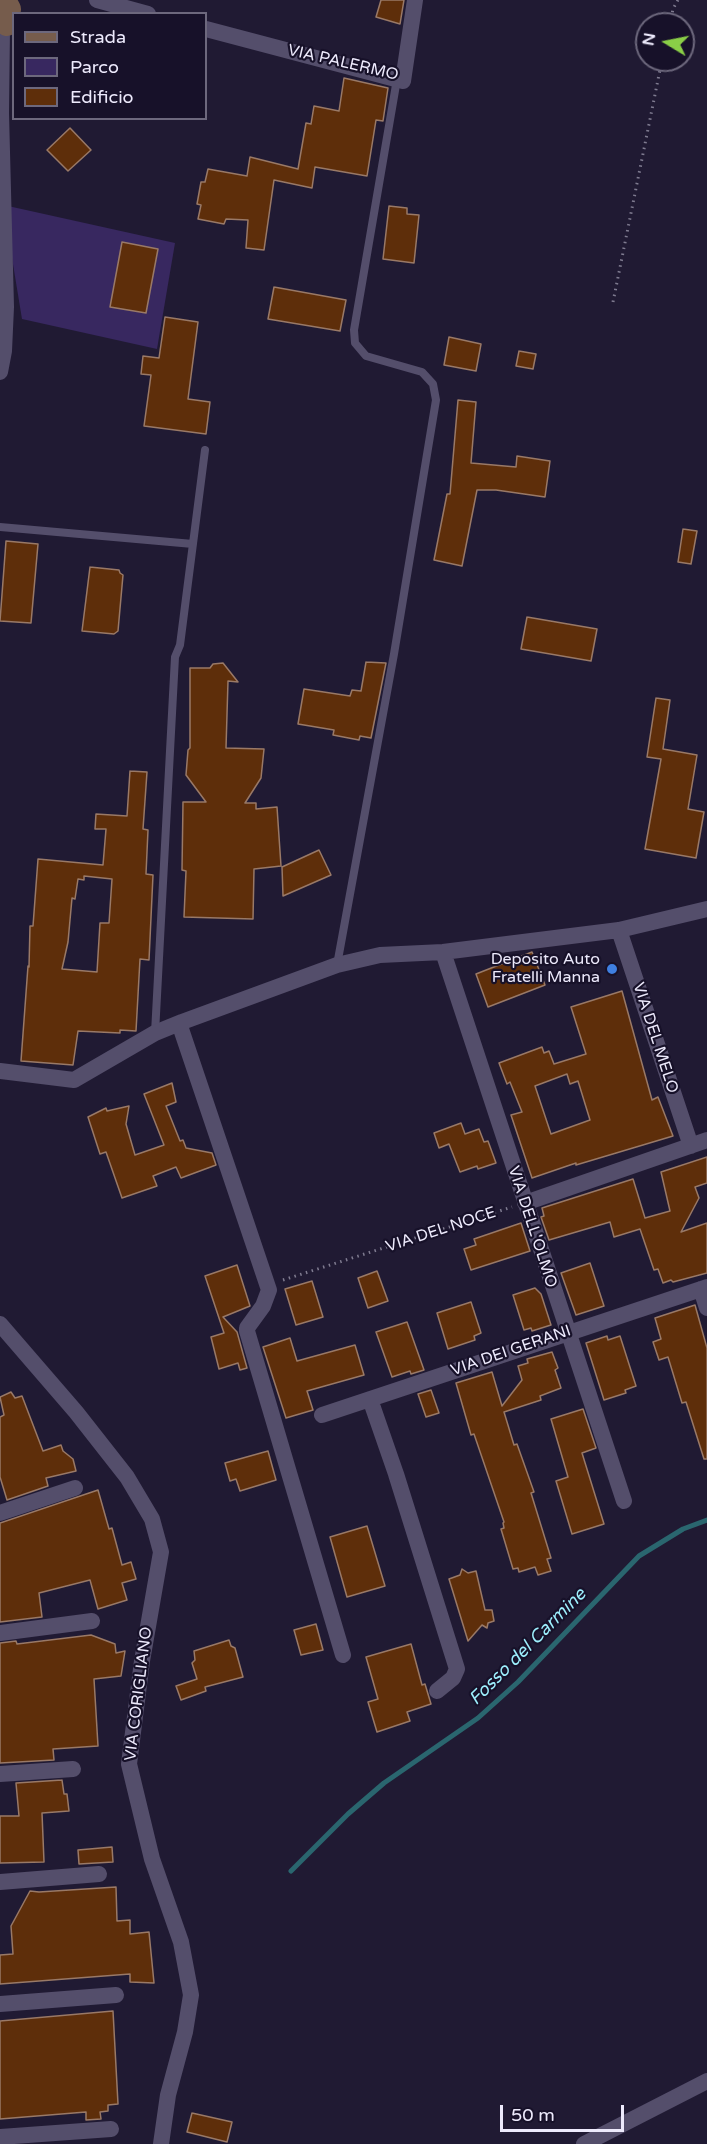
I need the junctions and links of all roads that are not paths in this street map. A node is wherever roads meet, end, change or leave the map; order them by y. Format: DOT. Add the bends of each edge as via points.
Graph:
graph roads {
  1 [pos="26,0"];
  2 [pos="97,0"];
  3 [pos="415,0"];
  4 [pos="14,12"];
  5 [pos="141,12"];
  6 [pos="7,19"];
  7 [pos="207,29"];
  8 [pos="397,79"];
  9 [pos="0,111"];
  10 [pos="0,372"];
  11 [pos="205,450"];
  12 [pos="0,527"];
  13 [pos="193,544"];
  14 [pos="707,909"];
  15 [pos="619,930"];
  16 [pos="443,952"];
  17 [pos="337,965"];
  18 [pos="179,1023"];
  19 [pos="155,1033"];
  20 [pos="0,1071"];
  21 [pos="707,1140"];
  22 [pos="691,1146"];
  23 [pos="525,1203"];
  24 [pos="704,1288"];
  25 [pos="707,1308"];
  26 [pos="0,1324"];
  27 [pos="567,1332"];
  28 [pos="370,1399"];
  29 [pos="322,1415"];
  30 [pos="75,1488"];
  31 [pos="624,1501"];
  32 [pos="0,1513"];
  33 [pos="92,1621"];
  34 [pos="0,1633"];
  35 [pos="343,1655"];
  36 [pos="437,1691"];
  37 [pos="73,1769"];
  38 [pos="0,1774"];
  39 [pos="99,1874"];
  40 [pos="0,1882"];
  41 [pos="117,1995"];
  42 [pos="0,2004"];
  43 [pos="707,2081"];
  44 [pos="111,2128"];
  45 [pos="0,2137"];
  46 [pos="161,2144"];
  47 [pos="584,2144"];
  1 -- 4 [label="main road"];
  2 -- 5 [label="street"];
  3 -- 8 [label="street, VIA PALERMO" via="404,81"];
  6 -- 9 [label="street"];
  7 -- 8 [label="street, VIA PALERMO"];
  8 -- 17 [label="lane" via="354,330 355,343 366,356 422,372 433,384 436,400"];
  9 -- 10 [label="street" via="6,307"];
  11 -- 13 [label="lane"];
  12 -- 13 [label="lane"];
  13 -- 19 [label="lane" via="180,645 175,657"];
  14 -- 15 [label="street"];
  15 -- 16 [label="street"];
  15 -- 22 [label="street, VIA DEL MELO"];
  16 -- 17 [label="street" via="380,955"];
  16 -- 23 [label="street, VIA DELL'OLMO"];
  17 -- 18 [label="street"];
  18 -- 19 [label="street"];
  18 -- 35 [label="street" via="268,1290 247,1331"];
  19 -- 20 [label="street" via="74,1080"];
  21 -- 22 [label="street"];
  22 -- 23 [label="street"];
  23 -- 27 [label="street, VIA DELL'OLMO"];
  24 -- 25 [label="street, VIA DEI GERANI"];
  24 -- 27 [label="street, VIA DEI GERANI"];
  26 -- 46 [label="street, VIA CORIGLIANO" via="127,1477 152,1519 161,1552 129,1764 152,1859 181,1942 191,1995"];
  27 -- 28 [label="street, VIA DEI GERANI"];
  27 -- 31 [label="street, VIA DELL'OLMO"];
  28 -- 29 [label="street, VIA DEI GERANI"];
  28 -- 36 [label="street" via="457,1670"];
  30 -- 32 [label="street"];
  33 -- 34 [label="street"];
  37 -- 38 [label="street"];
  39 -- 40 [label="street"];
  41 -- 42 [label="street"];
  43 -- 47 [label="street"];
  44 -- 45 [label="street"];
}
